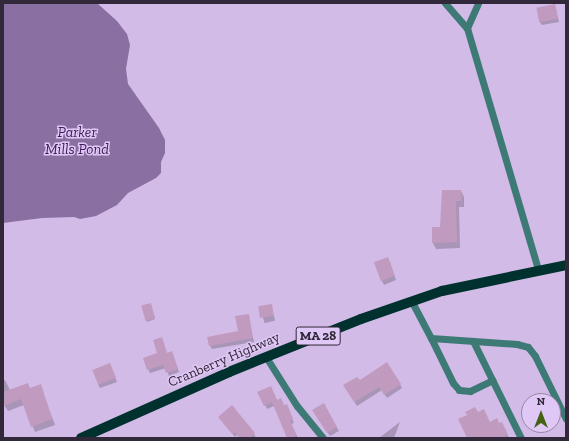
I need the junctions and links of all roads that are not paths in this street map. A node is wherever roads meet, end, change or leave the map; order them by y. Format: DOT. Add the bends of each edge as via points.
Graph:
graph roads {
  1 [pos="446,3"];
  2 [pos="478,3"];
  3 [pos="467,28"];
  4 [pos="566,265"];
  5 [pos="538,270"];
  6 [pos="412,302"];
  7 [pos="431,338"];
  8 [pos="473,341"];
  9 [pos="266,357"];
  10 [pos="493,380"];
  11 [pos="566,419"];
  12 [pos="81,438"];
  13 [pos="323,438"];
  14 [pos="521,438"];
  1 -- 3 [label="lane"];
  2 -- 3 [label="lane"];
  3 -- 5 [label="lane"];
  4 -- 5 [label="main road, Cranberry Highway / MA 28"];
  5 -- 6 [label="main road, Cranberry Highway / MA 28" via="442,292"];
  6 -- 7 [label="lane"];
  6 -- 9 [label="main road, Cranberry Highway / MA 28" via="360,319"];
  7 -- 8 [label="lane"];
  7 -- 10 [label="lane" via="459,390 470,391"];
  8 -- 10 [label="lane"];
  8 -- 11 [label="lane" via="528,347"];
  9 -- 12 [label="main road, Cranberry Highway / MA 28" via="135,412"];
  9 -- 13 [label="lane" via="297,406"];
  10 -- 14 [label="lane"];
}
